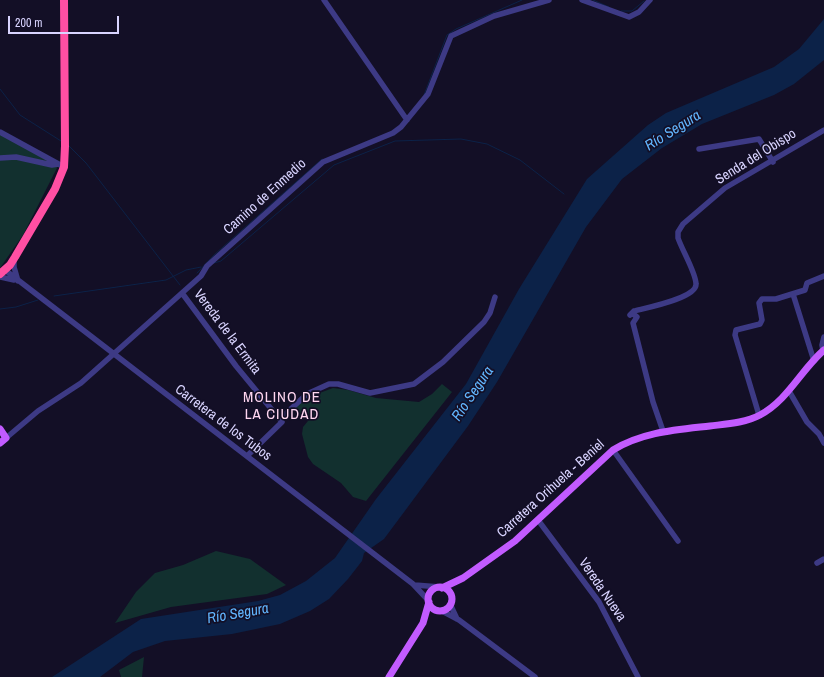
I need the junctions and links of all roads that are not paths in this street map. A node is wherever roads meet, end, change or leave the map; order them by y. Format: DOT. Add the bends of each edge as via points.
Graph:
graph roads {
  1 [pos="64,0"];
  2 [pos="324,0"];
  3 [pos="549,0"];
  4 [pos="582,0"];
  5 [pos="650,0"];
  6 [pos="407,120"];
  7 [pos="824,130"];
  8 [pos="0,132"];
  9 [pos="699,149"];
  10 [pos="0,158"];
  11 [pos="773,162"];
  12 [pos="61,166"];
  13 [pos="15,257"];
  14 [pos="2,274"];
  15 [pos="824,276"];
  16 [pos="18,281"];
  17 [pos="182,293"];
  18 [pos="793,294"];
  19 [pos="495,297"];
  20 [pos="824,337"];
  21 [pos="823,350"];
  22 [pos="114,355"];
  23 [pos="814,361"];
  24 [pos="788,391"];
  25 [pos="759,415"];
  26 [pos="280,419"];
  27 [pos="0,429"];
  28 [pos="663,432"];
  29 [pos="3,440"];
  30 [pos="824,443"];
  31 [pos="613,450"];
  32 [pos="247,456"];
  33 [pos="538,520"];
  34 [pos="678,541"];
  35 [pos="824,559"];
  36 [pos="817,563"];
  37 [pos="463,578"];
  38 [pos="413,584"];
  39 [pos="441,588"];
  40 [pos="452,598"];
  41 [pos="429,601"];
  42 [pos="451,606"];
  43 [pos="440,611"];
  44 [pos="459,620"];
  45 [pos="423,623"];
  46 [pos="389,677"];
  47 [pos="535,677"];
  48 [pos="638,677"];
  1 -- 12 [label="highway" via="65,146"];
  2 -- 6 [label="street"];
  3 -- 6 [label="street, Camino de Enmedio" via="494,16 451,36 428,94"];
  4 -- 5 [label="street" via="629,17 639,12"];
  6 -- 17 [label="street, Camino de Enmedio" via="393,133 323,162 207,266"];
  7 -- 11 [label="street, Senda del Obispo"];
  8 -- 12 [label="street"];
  9 -- 11 [label="street" via="759,139"];
  10 -- 12 [label="street" via="16,157"];
  11 -- 28 [label="street, Senda del Obispo" via="725,188 683,224 678,232 696,284 695,290 685,296 631,314 637,318 633,324"];
  12 -- 13 [label="highway" via="55,189"];
  13 -- 14 [label="highway"];
  13 -- 16 [label="street" via="14,267"];
  14 -- 16 [label="street, Carretera de los Tubos"];
  15 -- 18 [label="street" via="807,283 805,290"];
  16 -- 22 [label="street, Carretera de los Tubos"];
  17 -- 22 [label="street, Camino de Enmedio"];
  17 -- 26 [label="street, Vereda de la Ermita" via="236,366"];
  18 -- 23 [label="street"];
  18 -- 25 [label="street" via="776,300 762,299 759,303 762,320 760,324 736,330 735,334"];
  19 -- 26 [label="street" via="484,322 443,362 414,384 370,394 338,384 329,384 307,394"];
  20 -- 21 [label="street"];
  21 -- 23 [label="main road, Carretera Orihuela - Beniel"];
  22 -- 29 [label="street, Camino de Enmedio" via="74,389 38,411"];
  22 -- 32 [label="street, Carretera de los Tubos"];
  23 -- 24 [label="main road, Carretera Orihuela - Beniel"];
  24 -- 25 [label="main road, Carretera Orihuela - Beniel" via="769,410"];
  24 -- 30 [label="street" via="807,422"];
  25 -- 28 [label="main road, Carretera Orihuela - Beniel" via="742,422"];
  26 -- 32 [label="street" via="282,422"];
  27 -- 29 [label="main road"];
  28 -- 31 [label="main road, Carretera Orihuela - Beniel" via="638,437"];
  31 -- 33 [label="main road, Carretera Orihuela - Beniel"];
  31 -- 34 [label="street"];
  32 -- 38 [label="street, Carretera de los Tubos"];
  33 -- 37 [label="main road, Carretera Orihuela - Beniel" via="515,541"];
  33 -- 48 [label="street, Vereda Nueva" via="599,602"];
  35 -- 36 [label="street"];
  37 -- 39 [label="main road, Carretera Orihuela - Beniel"];
  37 -- 40 [label="main road, Carretera Orihuela - Beniel" via="453,592"];
  38 -- 39 [label="street, Carretera de los Tubos"];
  38 -- 41 [label="street, Carretera de los Tubos"];
  39 -- 40 [label="main road" via="449,591"];
  39 -- 41 [label="main road" via="431,592"];
  40 -- 42 [label="main road"];
  41 -- 43 [label="main road" via="432,608"];
  41 -- 45 [label="main road"];
  42 -- 43 [label="main road"];
  42 -- 44 [label="street"];
  43 -- 44 [label="street"];
  43 -- 45 [label="main road"];
  44 -- 47 [label="street"];
  45 -- 46 [label="main road"];
}
